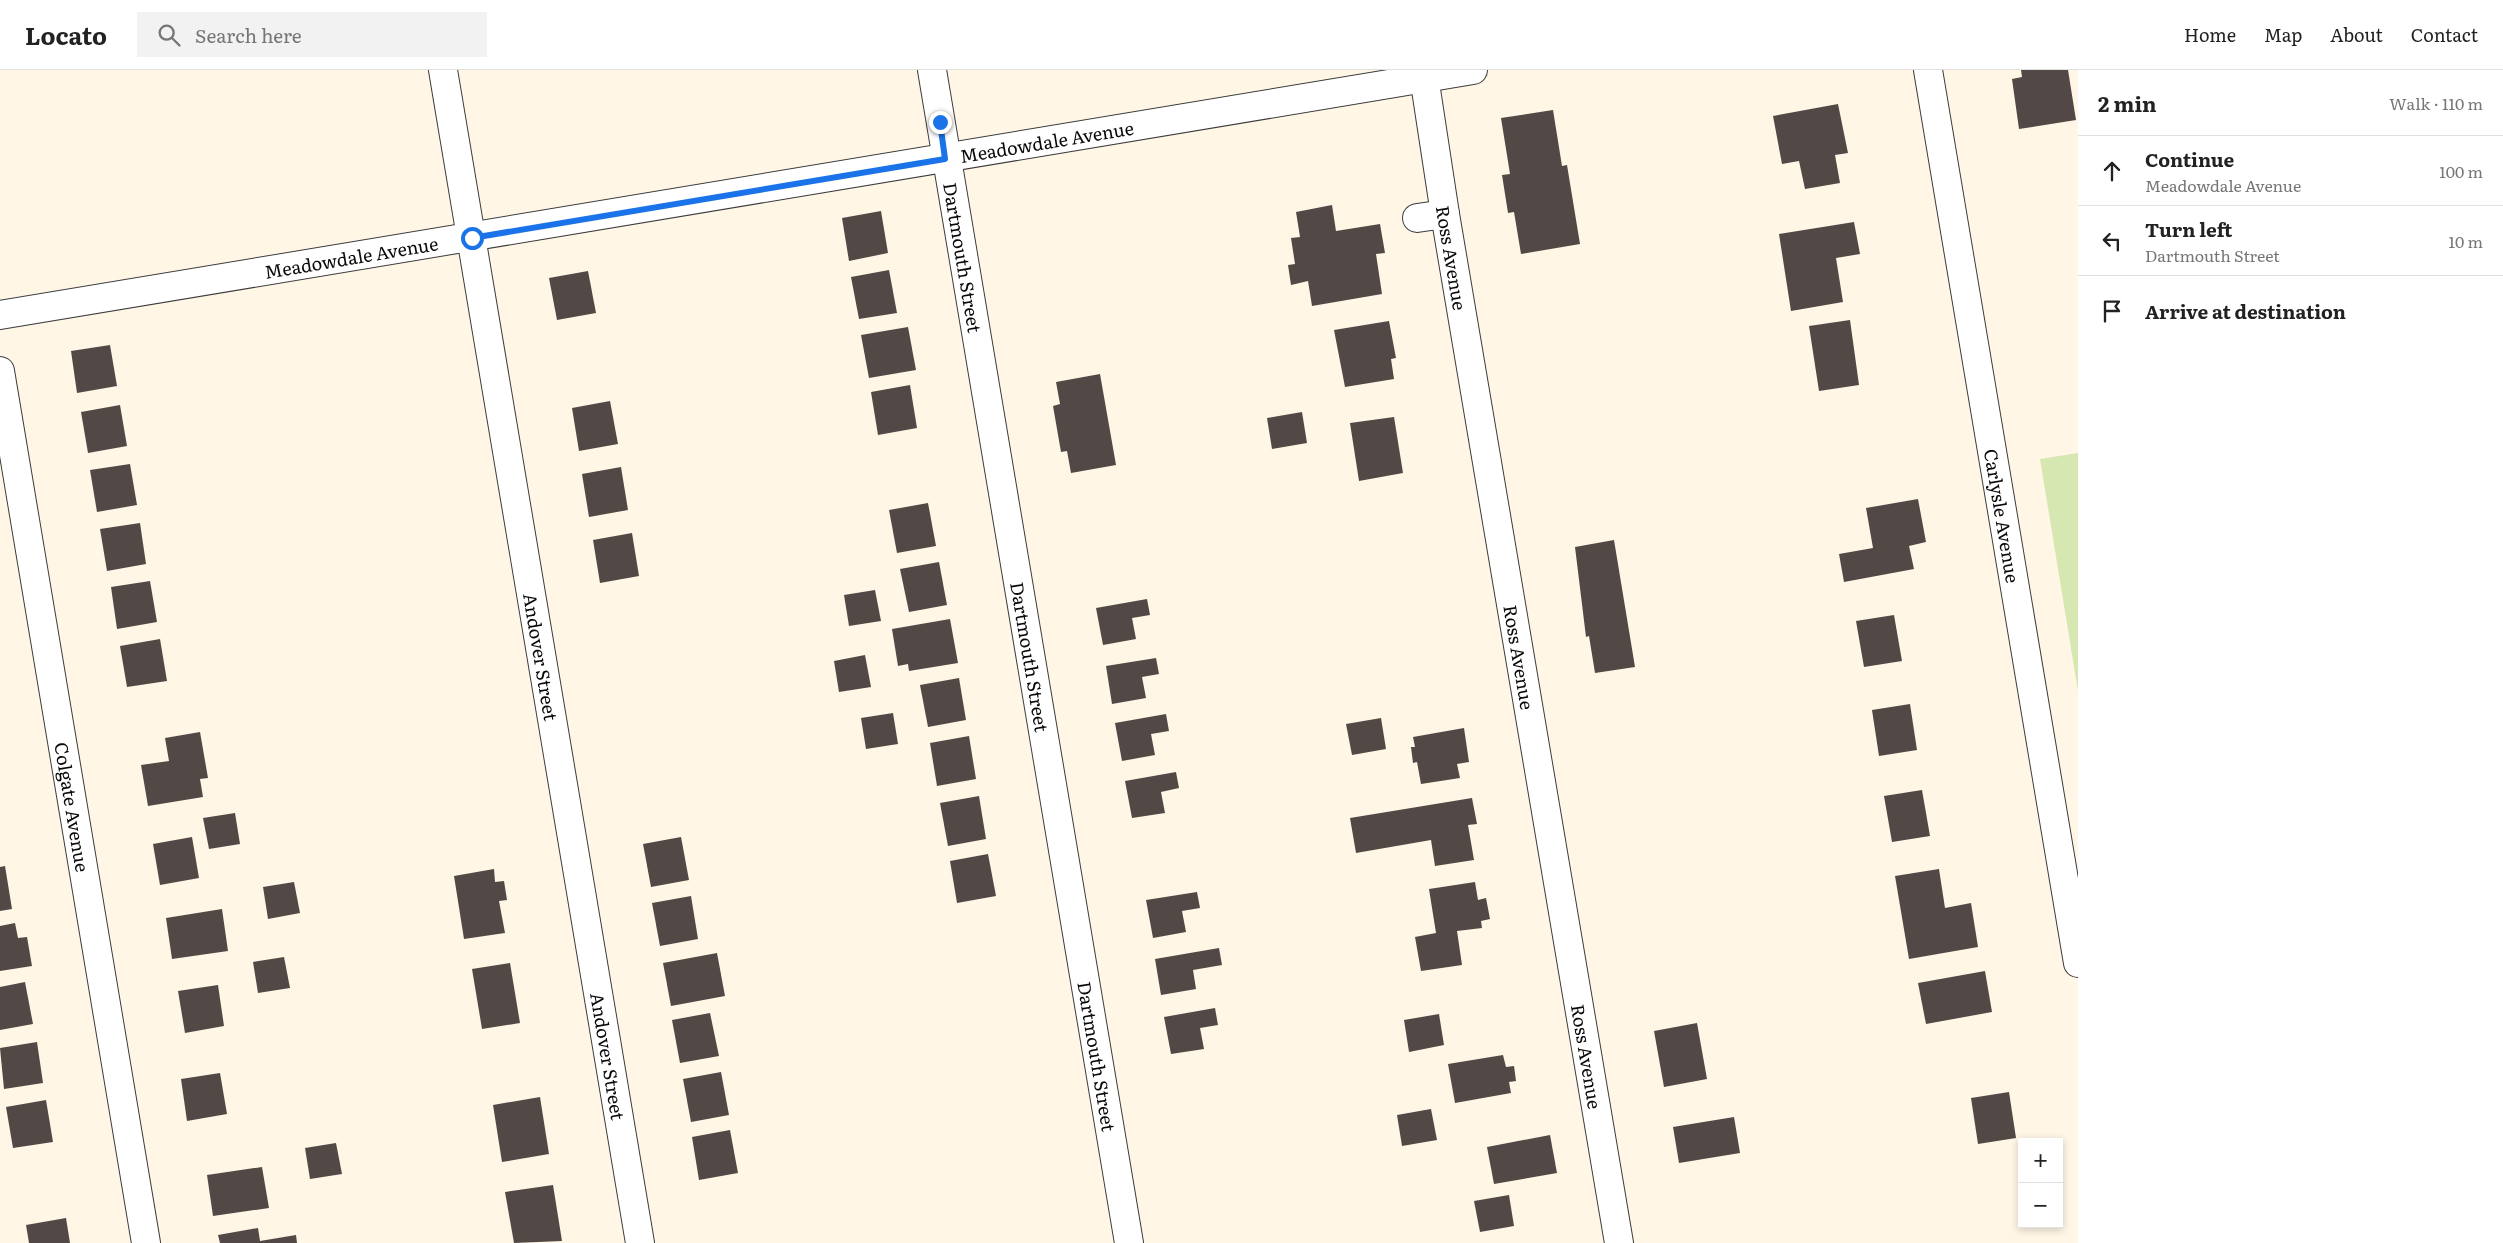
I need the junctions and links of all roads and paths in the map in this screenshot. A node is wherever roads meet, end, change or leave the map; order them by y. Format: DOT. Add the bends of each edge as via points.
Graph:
graph roads {
  1 [pos="443,70"];
  2 [pos="932,70"];
  3 [pos="1473,70"];
  4 [pos="1928,70"];
  5 [pos="1424,74"];
  6 [pos="945,159"];
  7 [pos="1445,214"];
  8 [pos="1418,218"];
  9 [pos="472,238"];
  10 [pos="0,315"];
  11 [pos="0,371"];
  12 [pos="2067,834"];
  13 [pos="2078,963"];
  14 [pos="146,1243"];
  15 [pos="640,1243"];
  16 [pos="1129,1243"];
  17 [pos="1619,1243"];
  1 -- 9 [label="street, Andover Street"];
  2 -- 6 [label="street, Dartmouth Street"];
  3 -- 5 [label="street, Meadowdale Avenue"];
  4 -- 12 [label="street, Carlysle Avenue"];
  5 -- 6 [label="street, Meadowdale Avenue"];
  5 -- 7 [label="street, Ross Avenue"];
  6 -- 9 [label="street, Meadowdale Avenue"];
  6 -- 16 [label="street, Dartmouth Street"];
  7 -- 8 [label="street"];
  7 -- 17 [label="street, Ross Avenue"];
  9 -- 10 [label="street, Meadowdale Avenue"];
  9 -- 15 [label="street, Andover Street"];
  11 -- 14 [label="street, Colgate Avenue"];
  12 -- 13 [label="street, Carlysle Avenue"];
}
